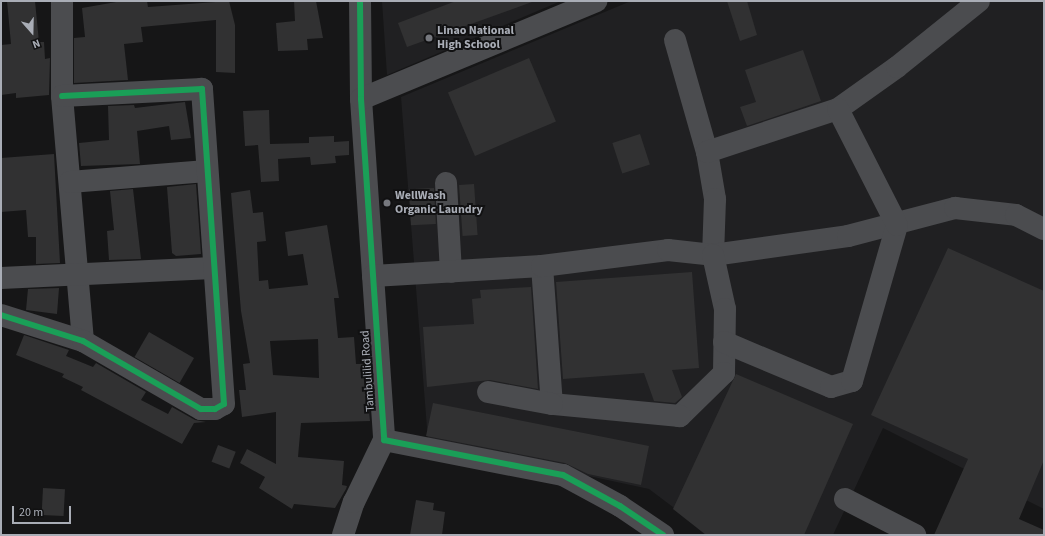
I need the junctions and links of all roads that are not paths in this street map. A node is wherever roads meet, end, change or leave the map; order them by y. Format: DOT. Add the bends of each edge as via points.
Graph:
graph roads {
  1 [pos="62,1"];
  2 [pos="360,1"];
  3 [pos="596,1"];
  4 [pos="980,1"];
  5 [pos="675,40"];
  6 [pos="62,96"];
  7 [pos="361,99"];
  8 [pos="838,109"];
  9 [pos="707,152"];
  10 [pos="207,171"];
  11 [pos="70,182"];
  12 [pos="446,183"];
  13 [pos="897,225"];
  14 [pos="1044,230"];
  15 [pos="713,255"];
  16 [pos="542,266"];
  17 [pos="213,268"];
  18 [pos="451,272"];
  19 [pos="79,274"];
  20 [pos="373,276"];
  21 [pos="1,278"];
  22 [pos="1,315"];
  23 [pos="83,341"];
  24 [pos="724,342"];
  25 [pos="488,392"];
  26 [pos="552,404"];
  27 [pos="384,440"];
  28 [pos="845,499"];
  29 [pos="343,535"];
  30 [pos="663,535"];
  31 [pos="915,535"];
  1 -- 6 [label="street"];
  2 -- 7 [label="street, Tambulilid Road"];
  3 -- 7 [label="street"];
  4 -- 8 [label="street"];
  5 -- 9 [label="street"];
  6 -- 10 [label="street" via="202,89"];
  6 -- 11 [label="street"];
  7 -- 20 [label="street, Tambulilid Road"];
  8 -- 9 [label="street"];
  8 -- 13 [label="street"];
  9 -- 15 [label="street" via="715,200"];
  10 -- 11 [label="street"];
  10 -- 17 [label="street"];
  11 -- 19 [label="street"];
  12 -- 18 [label="street"];
  13 -- 14 [label="street" via="955,208 1016,215"];
  13 -- 15 [label="street"];
  13 -- 24 [label="street" via="852,381 831,388"];
  15 -- 16 [label="street" via="668,250"];
  15 -- 24 [label="street" via="725,309"];
  16 -- 18 [label="street"];
  16 -- 26 [label="street"];
  17 -- 19 [label="street"];
  17 -- 23 [label="street" via="225,400 221,406 201,409"];
  18 -- 20 [label="street"];
  19 -- 21 [label="street"];
  19 -- 23 [label="street"];
  20 -- 27 [label="street, Tambulilid Road"];
  22 -- 23 [label="street"];
  24 -- 26 [label="street" via="724,373 680,416"];
  25 -- 26 [label="street"];
  27 -- 29 [label="street" via="354,502"];
  27 -- 30 [label="street" via="563,475 620,506"];
  28 -- 31 [label="street"];
}
